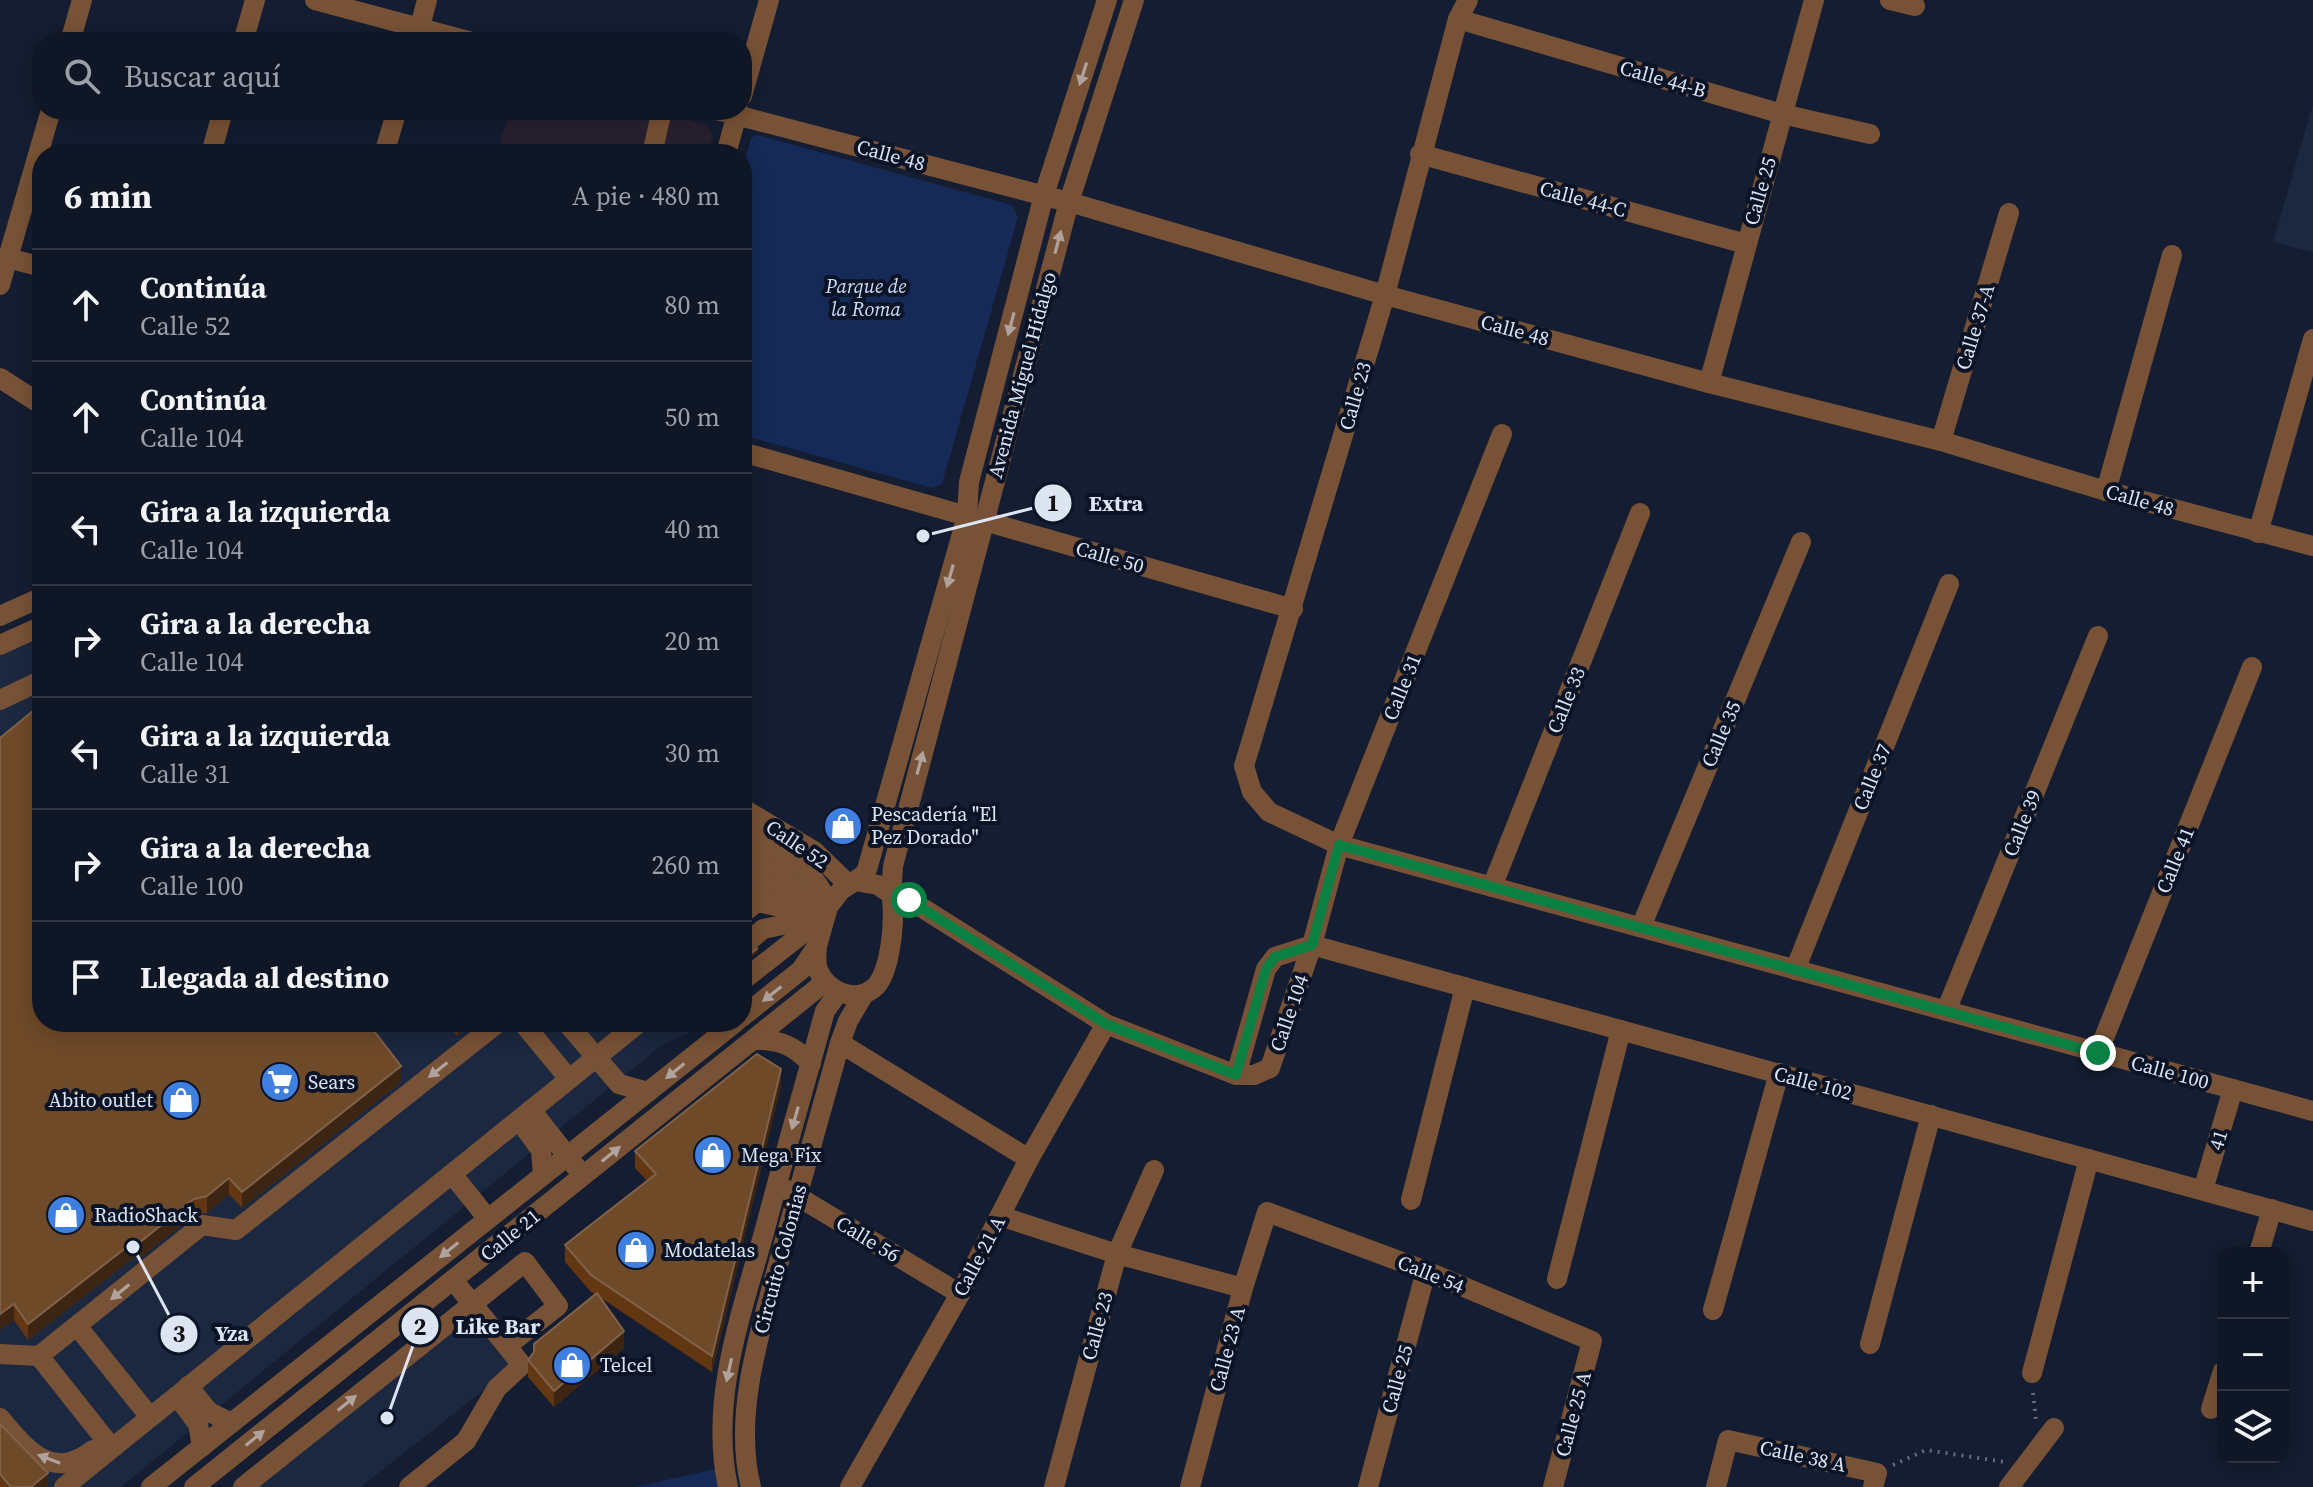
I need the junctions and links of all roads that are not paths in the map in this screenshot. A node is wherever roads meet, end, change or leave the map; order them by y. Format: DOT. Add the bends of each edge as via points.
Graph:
graph roads {
  1 [pos="82,0"];
  2 [pos="255,0"];
  3 [pos="315,0"];
  4 [pos="427,0"];
  5 [pos="769,0"];
  6 [pos="1107,0"];
  7 [pos="1134,0"];
  8 [pos="1468,0"];
  9 [pos="1814,0"];
  10 [pos="1890,0"];
  11 [pos="1915,6"];
  12 [pos="1458,19"];
  13 [pos="73,32"];
  14 [pos="246,32"];
  15 [pos="409,32"];
  16 [pos="419,32"];
  17 [pos="752,52"];
  18 [pos="752,113"];
  19 [pos="1782,114"];
  20 [pos="48,120"];
  21 [pos="220,120"];
  22 [pos="394,120"];
  23 [pos="660,120"];
  24 [pos="732,120"];
  25 [pos="1870,134"];
  26 [pos="41,144"];
  27 [pos="214,144"];
  28 [pos="387,144"];
  29 [pos="654,144"];
  30 [pos="728,144"];
  31 [pos="1420,154"];
  32 [pos="32,175"];
  33 [pos="1044,195"];
  34 [pos="1069,202"];
  35 [pos="2009,213"];
  36 [pos="1746,244"];
  37 [pos="2172,255"];
  38 [pos="8,258"];
  39 [pos="32,264"];
  40 [pos="0,285"];
  41 [pos="1385,295"];
  42 [pos="2313,339"];
  43 [pos="0,378"];
  44 [pos="1709,383"];
  45 [pos="32,399"];
  46 [pos="1502,434"];
  47 [pos="1941,441"];
  48 [pos="752,455"];
  49 [pos="2106,491"];
  50 [pos="1640,513"];
  51 [pos="975,518"];
  52 [pos="2258,533"];
  53 [pos="1801,542"];
  54 [pos="2313,546"];
  55 [pos="1949,584"];
  56 [pos="32,602"];
  57 [pos="1293,609"];
  58 [pos="0,616"];
  59 [pos="32,631"];
  60 [pos="2098,636"];
  61 [pos="0,645"];
  62 [pos="2252,667"];
  63 [pos="32,685"];
  64 [pos="0,700"];
  65 [pos="1252,792"];
  66 [pos="752,814"];
  67 [pos="752,836"];
  68 [pos="1339,845"];
  69 [pos="752,858"];
  70 [pos="752,879"];
  71 [pos="852,883"];
  72 [pos="1492,887"];
  73 [pos="891,894"];
  74 [pos="752,904"];
  75 [pos="826,912"];
  76 [pos="942,921"];
  77 [pos="1641,927"];
  78 [pos="892,931"];
  79 [pos="752,938"];
  80 [pos="1312,945"];
  81 [pos="817,946"];
  82 [pos="1795,970"];
  83 [pos="752,973"];
  84 [pos="832,987"];
  85 [pos="1465,987"];
  86 [pos="864,994"];
  87 [pos="752,1009"];
  88 [pos="1946,1011"];
  89 [pos="1106,1024"];
  90 [pos="1621,1030"];
  91 [pos="486,1032"];
  92 [pos="530,1032"];
  93 [pos="574,1032"];
  94 [pos="628,1032"];
  95 [pos="723,1032"];
  96 [pos="753,1040"];
  97 [pos="840,1043"];
  98 [pos="2098,1053"];
  99 [pos="596,1058"];
  100 [pos="811,1064"];
  101 [pos="1779,1073"];
  102 [pos="1236,1075"];
  103 [pos="569,1079"];
  104 [pos="2233,1089"];
  105 [pos="648,1092"];
  106 [pos="2313,1111"];
  107 [pos="525,1115"];
  108 [pos="1931,1115"];
  109 [pos="567,1156"];
  110 [pos="1029,1159"];
  111 [pos="2089,1159"];
  112 [pos="1154,1170"];
  113 [pos="452,1174"];
  114 [pos="543,1175"];
  115 [pos="583,1176"];
  116 [pos="777,1183"];
  117 [pos="2203,1190"];
  118 [pos="796,1196"];
  119 [pos="1411,1200"];
  120 [pos="2272,1209"];
  121 [pos="1267,1212"];
  122 [pos="1000,1216"];
  123 [pos="488,1219"];
  124 [pos="2313,1221"];
  125 [pos="2261,1247"];
  126 [pos="1117,1254"];
  127 [pos="1426,1271"];
  128 [pos="461,1274"];
  129 [pos="1557,1279"];
  130 [pos="1243,1288"];
  131 [pos="960,1294"];
  132 [pos="480,1297"];
  133 [pos="375,1309"];
  134 [pos="1713,1310"];
  135 [pos="77,1326"];
  136 [pos="391,1330"];
  137 [pos="1592,1341"];
  138 [pos="1870,1344"];
  139 [pos="507,1346"];
  140 [pos="0,1354"];
  141 [pos="39,1356"];
  142 [pos="2032,1373"];
  143 [pos="2217,1390"];
  144 [pos="182,1391"];
  145 [pos="2211,1409"];
  146 [pos="150,1417"];
  147 [pos="0,1418"];
  148 [pos="232,1423"];
  149 [pos="2054,1428"];
  150 [pos="109,1444"];
  151 [pos="202,1447"];
  152 [pos="1875,1480"];
  153 [pos="64,1487"];
  154 [pos="151,1487"];
  155 [pos="194,1487"];
  156 [pos="243,1487"];
  157 [pos="409,1487"];
  158 [pos="728,1487"];
  159 [pos="751,1487"];
  160 [pos="850,1487"];
  161 [pos="1054,1487"];
  162 [pos="1190,1487"];
  163 [pos="1368,1487"];
  164 [pos="1553,1487"];
  165 [pos="1716,1487"];
  166 [pos="2009,1487"];
  1 -- 13 [label="street"];
  2 -- 14 [label="street"];
  3 -- 15 [label="street"];
  4 -- 16 [label="street"];
  5 -- 17 [label="street"];
  6 -- 33 [label="street, Avenida Miguel Hidalgo, one-way"];
  7 -- 34 [label="street, Avenida Miguel Hidalgo"];
  8 -- 12 [label="street, Calle 23"];
  9 -- 19 [label="street, Calle 25"];
  10 -- 11 [label="street"];
  12 -- 19 [label="street, Calle 44-B"];
  12 -- 31 [label="street, Calle 23"];
  18 -- 33 [label="street, Calle 48"];
  19 -- 25 [label="street, Calle 44-B"];
  19 -- 36 [label="street, Calle 25"];
  20 -- 26 [label="street"];
  21 -- 27 [label="street"];
  22 -- 28 [label="street"];
  23 -- 29 [label="street"];
  24 -- 30 [label="street"];
  31 -- 36 [label="street, Calle 44-C"];
  31 -- 41 [label="street, Calle 23"];
  32 -- 38 [label="street"];
  33 -- 34 [label="street, Calle 48"];
  33 -- 51 [label="street, Avenida Miguel Hidalgo, one-way" via="969,482"];
  34 -- 41 [label="street, Calle 48"];
  51 -- 34 [label="street, Avenida Miguel Hidalgo, one-way"];
  35 -- 47 [label="street, Calle 37-A"];
  36 -- 44 [label="street, Calle 25"];
  37 -- 49 [label="street"];
  38 -- 39 [label="street"];
  38 -- 40 [label="street"];
  41 -- 44 [label="street, Calle 48"];
  41 -- 57 [label="street, Calle 23"];
  42 -- 52 [label="street"];
  43 -- 45 [label="street"];
  44 -- 47 [label="street, Calle 48"];
  46 -- 68 [label="street, Calle 31"];
  47 -- 49 [label="street, Calle 48"];
  48 -- 51 [label="street, Calle 50"];
  49 -- 52 [label="street, Calle 48"];
  50 -- 72 [label="street, Calle 33"];
  51 -- 57 [label="street, Calle 50"];
  51 -- 71 [label="street, Avenida Miguel Hidalgo, one-way" via="866,873"];
  73 -- 51 [label="street, Avenida Miguel Hidalgo, one-way" via="890,874"];
  52 -- 54 [label="street, Calle 48"];
  53 -- 77 [label="street, Calle 35"];
  55 -- 82 [label="street, Calle 37"];
  56 -- 58 [label="street"];
  57 -- 65 [label="street, Calle 23" via="1244,766"];
  59 -- 61 [label="street"];
  60 -- 88 [label="street, Calle 39"];
  62 -- 98 [label="street, Calle 41"];
  63 -- 64 [label="street"];
  65 -- 68 [label="street, Calle 100" via="1269,812"];
  66 -- 71 [label="street, Calle 52" via="814,851"];
  67 -- 75 [label="street, Calle 52" via="791,857 825,893"];
  68 -- 72 [label="street, Calle 100"];
  68 -- 80 [label="street, Calle 31"];
  69 -- 75 [label="street"];
  70 -- 75 [label="street"];
  71 -- 73 [label="street" via="878,885"];
  71 -- 75 [label="street"];
  72 -- 77 [label="street, Calle 100"];
  73 -- 76 [label="street"];
  73 -- 78 [label="street"];
  74 -- 75 [label="street"];
  75 -- 79 [label="street" via="763,929"];
  75 -- 81 [label="street"];
  75 -- 83 [label="street"];
  76 -- 78 [label="street" via="919,918"];
  76 -- 89 [label="street"];
  77 -- 82 [label="street, Calle 100"];
  78 -- 86 [label="street" via="883,977"];
  80 -- 85 [label="street, Calle 102"];
  80 -- 102 [label="street, Calle 104" via="1275,957 1266,969"];
  80 -- 102 [label="street, Calle 104" via="1270,1068"];
  81 -- 84 [label="street" via="816,963"];
  81 -- 87 [label="street, one-way" via="801,970"];
  82 -- 88 [label="street, Calle 100"];
  84 -- 86 [label="street" via="847,995"];
  84 -- 96 [label="street, Calle 21"];
  84 -- 100 [label="street, Circuito Colonias"];
  85 -- 90 [label="street, Calle 102"];
  85 -- 119 [label="street"];
  86 -- 97 [label="street, Circuito Colonias"];
  88 -- 98 [label="street, Calle 100"];
  89 -- 102 [label="street"];
  89 -- 110 [label="street, Calle 21 A"];
  90 -- 101 [label="street, Calle 102"];
  90 -- 129 [label="street"];
  91 -- 135 [label="street, one-way" via="236,1230 202,1225"];
  92 -- 103 [label="street"];
  93 -- 99 [label="street"];
  94 -- 99 [label="street"];
  95 -- 105 [label="street, Calle 21, one-way"];
  96 -- 100 [label="street" via="791,1045"];
  115 -- 96 [label="street, Calle 21, one-way"];
  97 -- 110 [label="street"];
  97 -- 118 [label="street, Circuito Colonias"];
  98 -- 104 [label="street, Calle 100"];
  99 -- 103 [label="street"];
  99 -- 105 [label="street" via="619,1084"];
  100 -- 116 [label="street, Circuito Colonias, one-way"];
  101 -- 108 [label="street, Calle 102"];
  101 -- 134 [label="street"];
  103 -- 107 [label="street"];
  104 -- 106 [label="street, Calle 100"];
  104 -- 117 [label="street, 41"];
  105 -- 109 [label="street, Calle 21"];
  107 -- 109 [label="street"];
  107 -- 113 [label="street"];
  107 -- 114 [label="street" via="541,1150"];
  108 -- 111 [label="street, Calle 102"];
  108 -- 138 [label="street"];
  109 -- 114 [label="street, Calle 21"];
  109 -- 115 [label="street"];
  110 -- 122 [label="street, Calle 21 A"];
  111 -- 117 [label="street, Calle 102"];
  111 -- 142 [label="street"];
  112 -- 126 [label="street, Calle 23"];
  113 -- 123 [label="street"];
  113 -- 144 [label="street"];
  114 -- 123 [label="street, Calle 21"];
  115 -- 128 [label="street, Calle 21"];
  116 -- 118 [label="street, Calle 56"];
  116 -- 158 [label="street, Circuito Colonias, one-way" via="726,1379 723,1434"];
  117 -- 120 [label="street, Calle 102"];
  118 -- 131 [label="street, Calle 56"];
  118 -- 159 [label="street, Circuito Colonias" via="748,1386"];
  120 -- 124 [label="street, Calle 102"];
  120 -- 125 [label="street"];
  121 -- 127 [label="street, Calle 54"];
  121 -- 130 [label="street, Calle 23 A"];
  122 -- 126 [label="street"];
  122 -- 131 [label="street, Calle 21 A"];
  123 -- 133 [label="street, Calle 21, one-way"];
  126 -- 130 [label="street"];
  126 -- 161 [label="street, Calle 23"];
  127 -- 137 [label="street, Calle 54"];
  127 -- 163 [label="street, Calle 25"];
  128 -- 132 [label="street"];
  128 -- 136 [label="street, Calle 21"];
  130 -- 162 [label="street, Calle 23 A"];
  131 -- 160 [label="street, Calle 21 A"];
  132 -- 139 [label="street"];
  132 -- 139 [label="street" via="525,1262 558,1306"];
  156 -- 132 [label="street, one-way"];
  133 -- 136 [label="street"];
  133 -- 148 [label="street, Calle 21"];
  135 -- 141 [label="street"];
  135 -- 146 [label="street"];
  155 -- 136 [label="street, Calle 21, one-way"];
  137 -- 164 [label="street, Calle 25 A"];
  139 -- 157 [label="street" via="522,1365 497,1388 466,1441"];
  140 -- 141 [label="street"];
  141 -- 150 [label="street"];
  143 -- 145 [label="street"];
  144 -- 146 [label="street"];
  144 -- 148 [label="street"];
  144 -- 151 [label="street"];
  146 -- 150 [label="street"];
  150 -- 147 [label="street, one-way" via="61,1464 27,1448"];
  148 -- 151 [label="street, Calle 21"];
  149 -- 166 [label="street"];
  150 -- 153 [label="street"];
  151 -- 154 [label="street, Calle 21"];
  152 -- 165 [label="street, Calle 38 A" via="1728,1440"];
}
